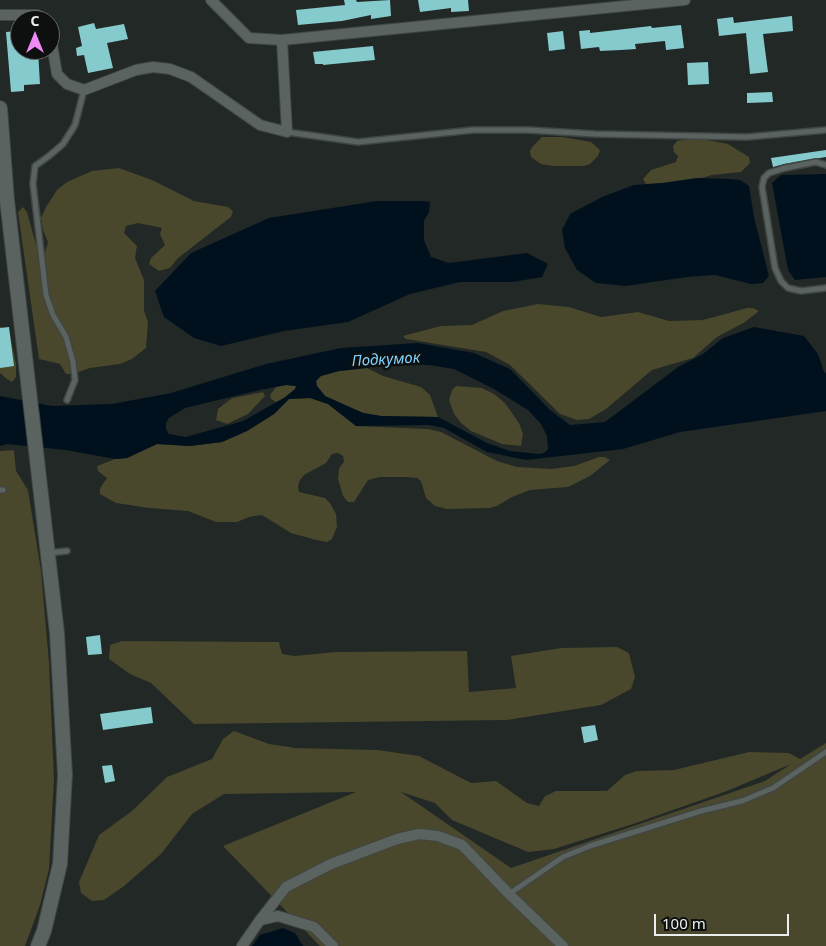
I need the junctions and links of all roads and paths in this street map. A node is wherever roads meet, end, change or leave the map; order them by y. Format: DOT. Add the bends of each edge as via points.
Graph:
graph roads {
  1 [pos="211,0"];
  2 [pos="685,0"];
  3 [pos="282,40"];
  4 [pos="55,60"];
  5 [pos="84,90"];
  6 [pos="0,115"];
  7 [pos="826,130"];
  8 [pos="287,132"];
  9 [pos="2,160"];
  10 [pos="826,165"];
  11 [pos="3,201"];
  12 [pos="826,288"];
  13 [pos="67,400"];
  14 [pos="67,551"];
  15 [pos="47,553"];
  16 [pos="826,752"];
  17 [pos="509,894"];
  18 [pos="260,920"];
  19 [pos="38,946"];
  20 [pos="242,946"];
  21 [pos="333,946"];
  22 [pos="563,946"];
  1 -- 3 [label="street" via="249,38"];
  2 -- 3 [label="street"];
  3 -- 8 [label="street"];
  4 -- 5 [label="street" via="57,74 67,84"];
  5 -- 8 [label="street" via="136,70 170,69 191,77 260,125"];
  5 -- 13 [label="lane" via="75,125 63,144 35,166 33,184 46,295 66,337 73,362 75,380"];
  6 -- 9 [label="street"];
  7 -- 8 [label="lane" via="747,137 472,130 358,142"];
  9 -- 11 [label="street"];
  10 -- 12 [label="lane" via="816,162 769,173 762,187 780,281 788,288 802,291"];
  11 -- 15 [label="street" via="25,353"];
  14 -- 15 [label="lane"];
  15 -- 19 [label="street" via="57,632 65,776 60,864"];
  16 -- 17 [label="lane" via="773,788 742,801 701,811 563,857"];
  17 -- 18 [label="street" via="462,845 438,836 420,834 397,839 330,864 286,887"];
  17 -- 22 [label="street"];
  18 -- 20 [label="street"];
  18 -- 21 [label="street" via="278,916 307,924"];
}
